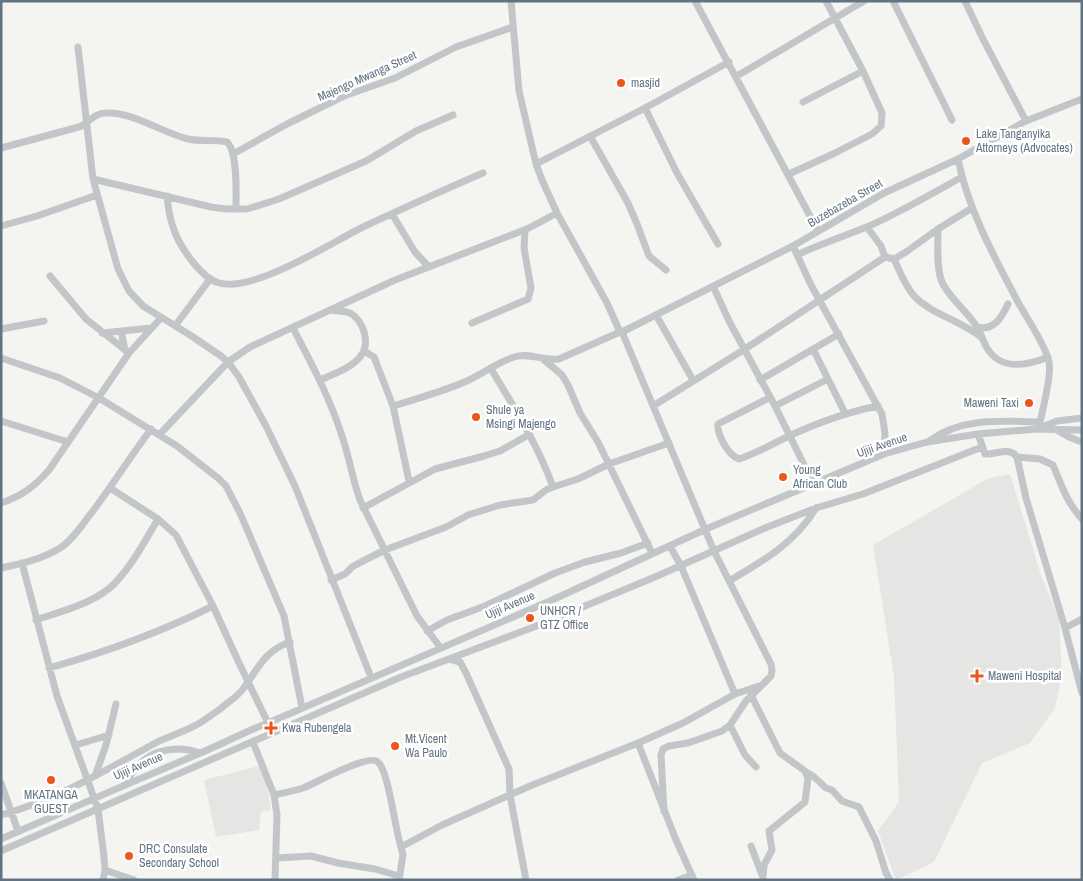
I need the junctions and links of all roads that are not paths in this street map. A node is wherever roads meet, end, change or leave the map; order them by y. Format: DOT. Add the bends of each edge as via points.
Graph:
graph roads {
  1 [pos="511,1"];
  2 [pos="696,1"];
  3 [pos="826,1"];
  4 [pos="864,1"];
  5 [pos="893,1"];
  6 [pos="968,3"];
  7 [pos="836,19"];
  8 [pos="513,27"];
  9 [pos="78,47"];
  10 [pos="729,62"];
  11 [pos="864,71"];
  12 [pos="736,76"];
  13 [pos="1082,99"];
  14 [pos="803,102"];
  15 [pos="645,108"];
  16 [pos="453,115"];
  17 [pos="952,120"];
  18 [pos="1026,121"];
  19 [pos="87,124"];
  20 [pos="590,136"];
  21 [pos="1,148"];
  22 [pos="233,154"];
  23 [pos="958,159"];
  24 [pos="536,164"];
  25 [pos="483,173"];
  26 [pos="789,174"];
  27 [pos="962,177"];
  28 [pos="93,179"];
  29 [pos="97,194"];
  30 [pos="167,196"];
  31 [pos="972,208"];
  32 [pos="236,209"];
  33 [pos="557,213"];
  34 [pos="392,214"];
  35 [pos="1,226"];
  36 [pos="867,227"];
  37 [pos="938,229"];
  38 [pos="525,230"];
  39 [pos="818,231"];
  40 [pos="718,244"];
  41 [pos="793,246"];
  42 [pos="797,255"];
  43 [pos="885,258"];
  44 [pos="894,259"];
  45 [pos="429,267"];
  46 [pos="666,270"];
  47 [pos="50,276"];
  48 [pos="210,280"];
  49 [pos="713,286"];
  50 [pos="820,299"];
  51 [pos="1008,304"];
  52 [pos="330,310"];
  53 [pos="656,315"];
  54 [pos="161,318"];
  55 [pos="44,321"];
  56 [pos="472,323"];
  57 [pos="175,326"];
  58 [pos="978,327"];
  59 [pos="151,328"];
  60 [pos="294,328"];
  61 [pos="1,329"];
  62 [pos="121,331"];
  63 [pos="621,332"];
  64 [pos="102,333"];
  65 [pos="840,334"];
  66 [pos="982,338"];
  67 [pos="745,349"];
  68 [pos="813,349"];
  69 [pos="364,351"];
  70 [pos="127,352"];
  71 [pos="1048,357"];
  72 [pos="1,358"];
  73 [pos="543,359"];
  74 [pos="228,362"];
  75 [pos="490,369"];
  76 [pos="828,379"];
  77 [pos="320,380"];
  78 [pos="693,380"];
  79 [pos="760,380"];
  80 [pos="99,398"];
  81 [pos="769,398"];
  82 [pos="393,406"];
  83 [pos="652,406"];
  84 [pos="775,406"];
  85 [pos="878,406"];
  86 [pos="844,414"];
  87 [pos="1082,418"];
  88 [pos="1,421"];
  89 [pos="1039,426"];
  90 [pos="151,429"];
  91 [pos="1057,430"];
  92 [pos="1082,430"];
  93 [pos="159,434"];
  94 [pos="530,434"];
  95 [pos="978,434"];
  96 [pos="789,436"];
  97 [pos="68,442"];
  98 [pos="669,442"];
  99 [pos="927,442"];
  100 [pos="1082,442"];
  101 [pos="982,447"];
  102 [pos="884,454"];
  103 [pos="1017,457"];
  104 [pos="609,464"];
  105 [pos="409,481"];
  106 [pos="813,483"];
  107 [pos="553,487"];
  108 [pos="110,488"];
  109 [pos="1,503"];
  110 [pos="364,508"];
  111 [pos="816,508"];
  112 [pos="158,519"];
  113 [pos="1082,519"];
  114 [pos="706,529"];
  115 [pos="648,543"];
  116 [pos="670,546"];
  117 [pos="385,550"];
  118 [pos="714,551"];
  119 [pos="652,553"];
  120 [pos="22,563"];
  121 [pos="681,566"];
  122 [pos="1,568"];
  123 [pos="331,580"];
  124 [pos="729,581"];
  125 [pos="213,606"];
  126 [pos="1082,619"];
  127 [pos="36,620"];
  128 [pos="1065,628"];
  129 [pos="427,631"];
  130 [pos="290,642"];
  131 [pos="440,647"];
  132 [pos="449,659"];
  133 [pos="49,668"];
  134 [pos="371,677"];
  135 [pos="248,682"];
  136 [pos="762,685"];
  137 [pos="1082,693"];
  138 [pos="735,694"];
  139 [pos="751,695"];
  140 [pos="116,704"];
  141 [pos="302,708"];
  142 [pos="268,723"];
  143 [pos="730,725"];
  144 [pos="109,735"];
  145 [pos="253,742"];
  146 [pos="638,743"];
  147 [pos="76,745"];
  148 [pos="200,753"];
  149 [pos="756,768"];
  150 [pos="805,771"];
  151 [pos="95,776"];
  152 [pos="87,779"];
  153 [pos="1,783"];
  154 [pos="123,785"];
  155 [pos="510,795"];
  156 [pos="274,796"];
  157 [pos="93,798"];
  158 [pos="98,809"];
  159 [pos="664,811"];
  160 [pos="12,812"];
  161 [pos="1,816"];
  162 [pos="18,831"];
  163 [pos="1,839"];
  164 [pos="751,846"];
  165 [pos="402,847"];
  166 [pos="1,851"];
  167 [pos="276,858"];
  168 [pos="105,870"];
  169 [pos="399,878"];
  170 [pos="693,878"];
  171 [pos="763,878"];
  172 [pos="103,880"];
  173 [pos="134,880"];
  174 [pos="275,880"];
  175 [pos="526,880"];
  176 [pos="678,880"];
  177 [pos="890,880"];
  1 -- 8 [label="street"];
  2 -- 10 [label="street"];
  3 -- 7 [label="street"];
  4 -- 7 [label="street"];
  5 -- 17 [label="street"];
  6 -- 18 [label="street"];
  7 -- 11 [label="street"];
  7 -- 12 [label="street"];
  8 -- 22 [label="street, Majengo Mwanga Street" via="456,47 395,78 344,96"];
  8 -- 24 [label="street" via="520,96"];
  9 -- 19 [label="street"];
  10 -- 12 [label="street"];
  10 -- 15 [label="street"];
  11 -- 14 [label="street"];
  11 -- 26 [label="street" via="882,112 881,126 872,134"];
  12 -- 26 [label="street"];
  13 -- 18 [label="street, Buzebazeba Street"];
  15 -- 20 [label="street"];
  15 -- 40 [label="street" via="677,173"];
  16 -- 32 [label="street" via="416,131 366,161 279,199 261,206"];
  18 -- 23 [label="street, Buzebazeba Street"];
  19 -- 21 [label="street"];
  19 -- 22 [label="street" via="101,113 116,114 190,139 226,142"];
  19 -- 28 [label="street"];
  20 -- 24 [label="street"];
  20 -- 46 [label="street" via="628,203 649,256"];
  22 -- 32 [label="street"];
  23 -- 27 [label="street"];
  23 -- 39 [label="street, Buzebazeba Street" via="884,193"];
  24 -- 33 [label="street"];
  25 -- 34 [label="street"];
  26 -- 39 [label="street"];
  27 -- 31 [label="street"];
  27 -- 36 [label="street"];
  28 -- 29 [label="street"];
  28 -- 30 [label="street"];
  29 -- 35 [label="street"];
  29 -- 54 [label="street" via="118,269 129,291"];
  30 -- 32 [label="street" via="211,207"];
  30 -- 48 [label="street" via="178,240"];
  31 -- 37 [label="street"];
  31 -- 71 [label="street"];
  33 -- 38 [label="street"];
  33 -- 63 [label="street"];
  34 -- 45 [label="street" via="415,252"];
  34 -- 48 [label="street" via="271,274 230,285"];
  36 -- 42 [label="street"];
  36 -- 43 [label="street" via="881,246"];
  37 -- 44 [label="street"];
  37 -- 58 [label="street" via="942,281"];
  38 -- 45 [label="street"];
  38 -- 56 [label="street" via="524,248 531,288 528,299"];
  39 -- 41 [label="street, Buzebazeba Street"];
  41 -- 42 [label="street"];
  41 -- 49 [label="street, Buzebazeba Street"];
  42 -- 50 [label="street"];
  43 -- 44 [label="street"];
  43 -- 50 [label="street"];
  44 -- 66 [label="street" via="916,297"];
  45 -- 52 [label="street"];
  47 -- 64 [label="street"];
  48 -- 57 [label="street"];
  49 -- 53 [label="street, Buzebazeba Street"];
  49 -- 67 [label="street"];
  50 -- 65 [label="street"];
  50 -- 67 [label="street"];
  51 -- 58 [label="street" via="992,325"];
  52 -- 60 [label="street"];
  52 -- 69 [label="street" via="349,313 357,320 365,336"];
  53 -- 63 [label="street, Buzebazeba Street"];
  53 -- 78 [label="street"];
  54 -- 57 [label="street"];
  54 -- 59 [label="street"];
  55 -- 61 [label="street"];
  57 -- 74 [label="street"];
  58 -- 66 [label="street"];
  59 -- 62 [label="street"];
  59 -- 70 [label="street"];
  60 -- 74 [label="street" via="250,347"];
  60 -- 77 [label="street"];
  62 -- 64 [label="street"];
  62 -- 70 [label="street"];
  63 -- 73 [label="street, Buzebazeba Street" via="559,359"];
  63 -- 83 [label="street"];
  64 -- 70 [label="street"];
  65 -- 68 [label="street"];
  65 -- 85 [label="street"];
  66 -- 71 [label="street" via="993,356 1005,363 1024,365"];
  67 -- 78 [label="street"];
  67 -- 79 [label="street"];
  68 -- 76 [label="street"];
  68 -- 79 [label="street"];
  69 -- 77 [label="street" via="356,362"];
  69 -- 82 [label="street" via="374,357"];
  70 -- 80 [label="street"];
  71 -- 89 [label="street" via="1050,371"];
  72 -- 80 [label="street" via="60,378"];
  73 -- 75 [label="street, Buzebazeba Street" via="524,355"];
  73 -- 104 [label="street" via="562,375"];
  74 -- 93 [label="street"];
  74 -- 123 [label="street" via="250,394 282,458"];
  75 -- 82 [label="street, Buzebazeba Street" via="433,394"];
  75 -- 94 [label="street"];
  76 -- 84 [label="street"];
  76 -- 86 [label="street"];
  77 -- 110 [label="street" via="342,434 354,484"];
  78 -- 83 [label="street"];
  79 -- 81 [label="street"];
  80 -- 90 [label="street"];
  80 -- 97 [label="street"];
  81 -- 84 [label="street"];
  81 -- 96 [label="street" via="720,421 717,427 721,437 733,457 739,459"];
  82 -- 105 [label="street"];
  83 -- 98 [label="street"];
  84 -- 96 [label="street"];
  85 -- 86 [label="street"];
  85 -- 102 [label="street" via="884,422"];
  86 -- 96 [label="street"];
  87 -- 89 [label="street, Ujiji Avenue"];
  88 -- 97 [label="street"];
  89 -- 91 [label="street, Ujiji Avenue"];
  89 -- 95 [label="street, Ujiji Avenue"];
  89 -- 99 [label="street" via="980,421 956,427"];
  90 -- 93 [label="street"];
  90 -- 108 [label="street"];
  91 -- 92 [label="street, Ujiji Avenue"];
  91 -- 100 [label="street"];
  93 -- 130 [label="street" via="202,464 226,486 284,616"];
  94 -- 105 [label="street" via="500,451 435,469"];
  94 -- 107 [label="street"];
  95 -- 99 [label="street, Ujiji Avenue"];
  95 -- 101 [label="street"];
  96 -- 106 [label="street"];
  97 -- 109 [label="street" via="37,484"];
  98 -- 104 [label="street"];
  98 -- 114 [label="street"];
  99 -- 102 [label="street, Ujiji Avenue"];
  101 -- 103 [label="street" via="987,455 1013,452"];
  101 -- 111 [label="street" via="863,494"];
  102 -- 106 [label="street, Ujiji Avenue"];
  103 -- 113 [label="street" via="1053,465 1073,509"];
  103 -- 128 [label="street"];
  104 -- 107 [label="street"];
  104 -- 115 [label="street"];
  105 -- 110 [label="street"];
  106 -- 114 [label="street, Ujiji Avenue"];
  107 -- 117 [label="street" via="533,500 500,505 468,515 446,527"];
  108 -- 112 [label="street"];
  108 -- 120 [label="street" via="60,548"];
  110 -- 117 [label="street"];
  111 -- 118 [label="street"];
  111 -- 124 [label="street" via="804,527 780,550"];
  112 -- 125 [label="street" via="176,534"];
  112 -- 127 [label="street" via="130,565 114,584 84,602"];
  114 -- 116 [label="street, Ujiji Avenue"];
  114 -- 118 [label="street"];
  115 -- 119 [label="street"];
  115 -- 129 [label="street" via="555,573"];
  116 -- 119 [label="street, Ujiji Avenue"];
  116 -- 121 [label="street"];
  117 -- 123 [label="street"];
  117 -- 129 [label="street" via="407,598"];
  118 -- 121 [label="street"];
  118 -- 124 [label="street"];
  119 -- 131 [label="street, Ujiji Avenue"];
  120 -- 122 [label="street"];
  120 -- 127 [label="street"];
  121 -- 132 [label="street"];
  121 -- 138 [label="street"];
  123 -- 134 [label="street"];
  124 -- 136 [label="street" via="771,664 770,676"];
  125 -- 133 [label="street" via="154,634"];
  125 -- 135 [label="street"];
  126 -- 128 [label="street"];
  127 -- 133 [label="street"];
  128 -- 137 [label="street"];
  129 -- 131 [label="street"];
  130 -- 135 [label="street" via="269,654"];
  130 -- 141 [label="street"];
  131 -- 134 [label="street, Ujiji Avenue"];
  132 -- 145 [label="street"];
  132 -- 155 [label="street" via="460,662 496,736 509,769"];
  133 -- 147 [label="street" via="61,710"];
  134 -- 141 [label="street, Ujiji Avenue"];
  135 -- 142 [label="street"];
  135 -- 151 [label="street" via="197,724"];
  136 -- 138 [label="street"];
  136 -- 139 [label="street"];
  138 -- 146 [label="street"];
  139 -- 143 [label="street"];
  139 -- 150 [label="street" via="780,753"];
  140 -- 144 [label="street"];
  141 -- 142 [label="street, Ujiji Avenue"];
  142 -- 148 [label="street, Ujiji Avenue"];
  143 -- 149 [label="street" via="745,755"];
  143 -- 159 [label="street" via="705,738 663,749"];
  144 -- 147 [label="street"];
  144 -- 151 [label="street"];
  145 -- 156 [label="street"];
  145 -- 158 [label="street"];
  146 -- 155 [label="street"];
  146 -- 159 [label="street"];
  147 -- 152 [label="street"];
  148 -- 154 [label="street, Ujiji Avenue"];
  148 -- 154 [label="street" via="181,749 154,753 136,767"];
  150 -- 171 [label="street" via="808,778 805,802 769,831 772,850 764,865"];
  150 -- 177 [label="street" via="842,800 860,807"];
  151 -- 152 [label="street"];
  152 -- 157 [label="street"];
  152 -- 160 [label="street" via="49,799"];
  153 -- 160 [label="street"];
  154 -- 157 [label="street, Ujiji Avenue"];
  155 -- 165 [label="street"];
  155 -- 175 [label="street"];
  156 -- 165 [label="street" via="303,788 359,764 372,760 379,762"];
  156 -- 167 [label="street"];
  157 -- 158 [label="street"];
  157 -- 162 [label="street, Ujiji Avenue"];
  158 -- 166 [label="street"];
  158 -- 168 [label="street"];
  159 -- 170 [label="street"];
  160 -- 161 [label="street"];
  160 -- 162 [label="street"];
  162 -- 163 [label="street, Ujiji Avenue"];
  164 -- 171 [label="street"];
  165 -- 169 [label="street"];
  167 -- 169 [label="street" via="311,856 375,869"];
  167 -- 174 [label="street"];
  168 -- 172 [label="street"];
  168 -- 173 [label="street"];
  170 -- 176 [label="street"];
}
